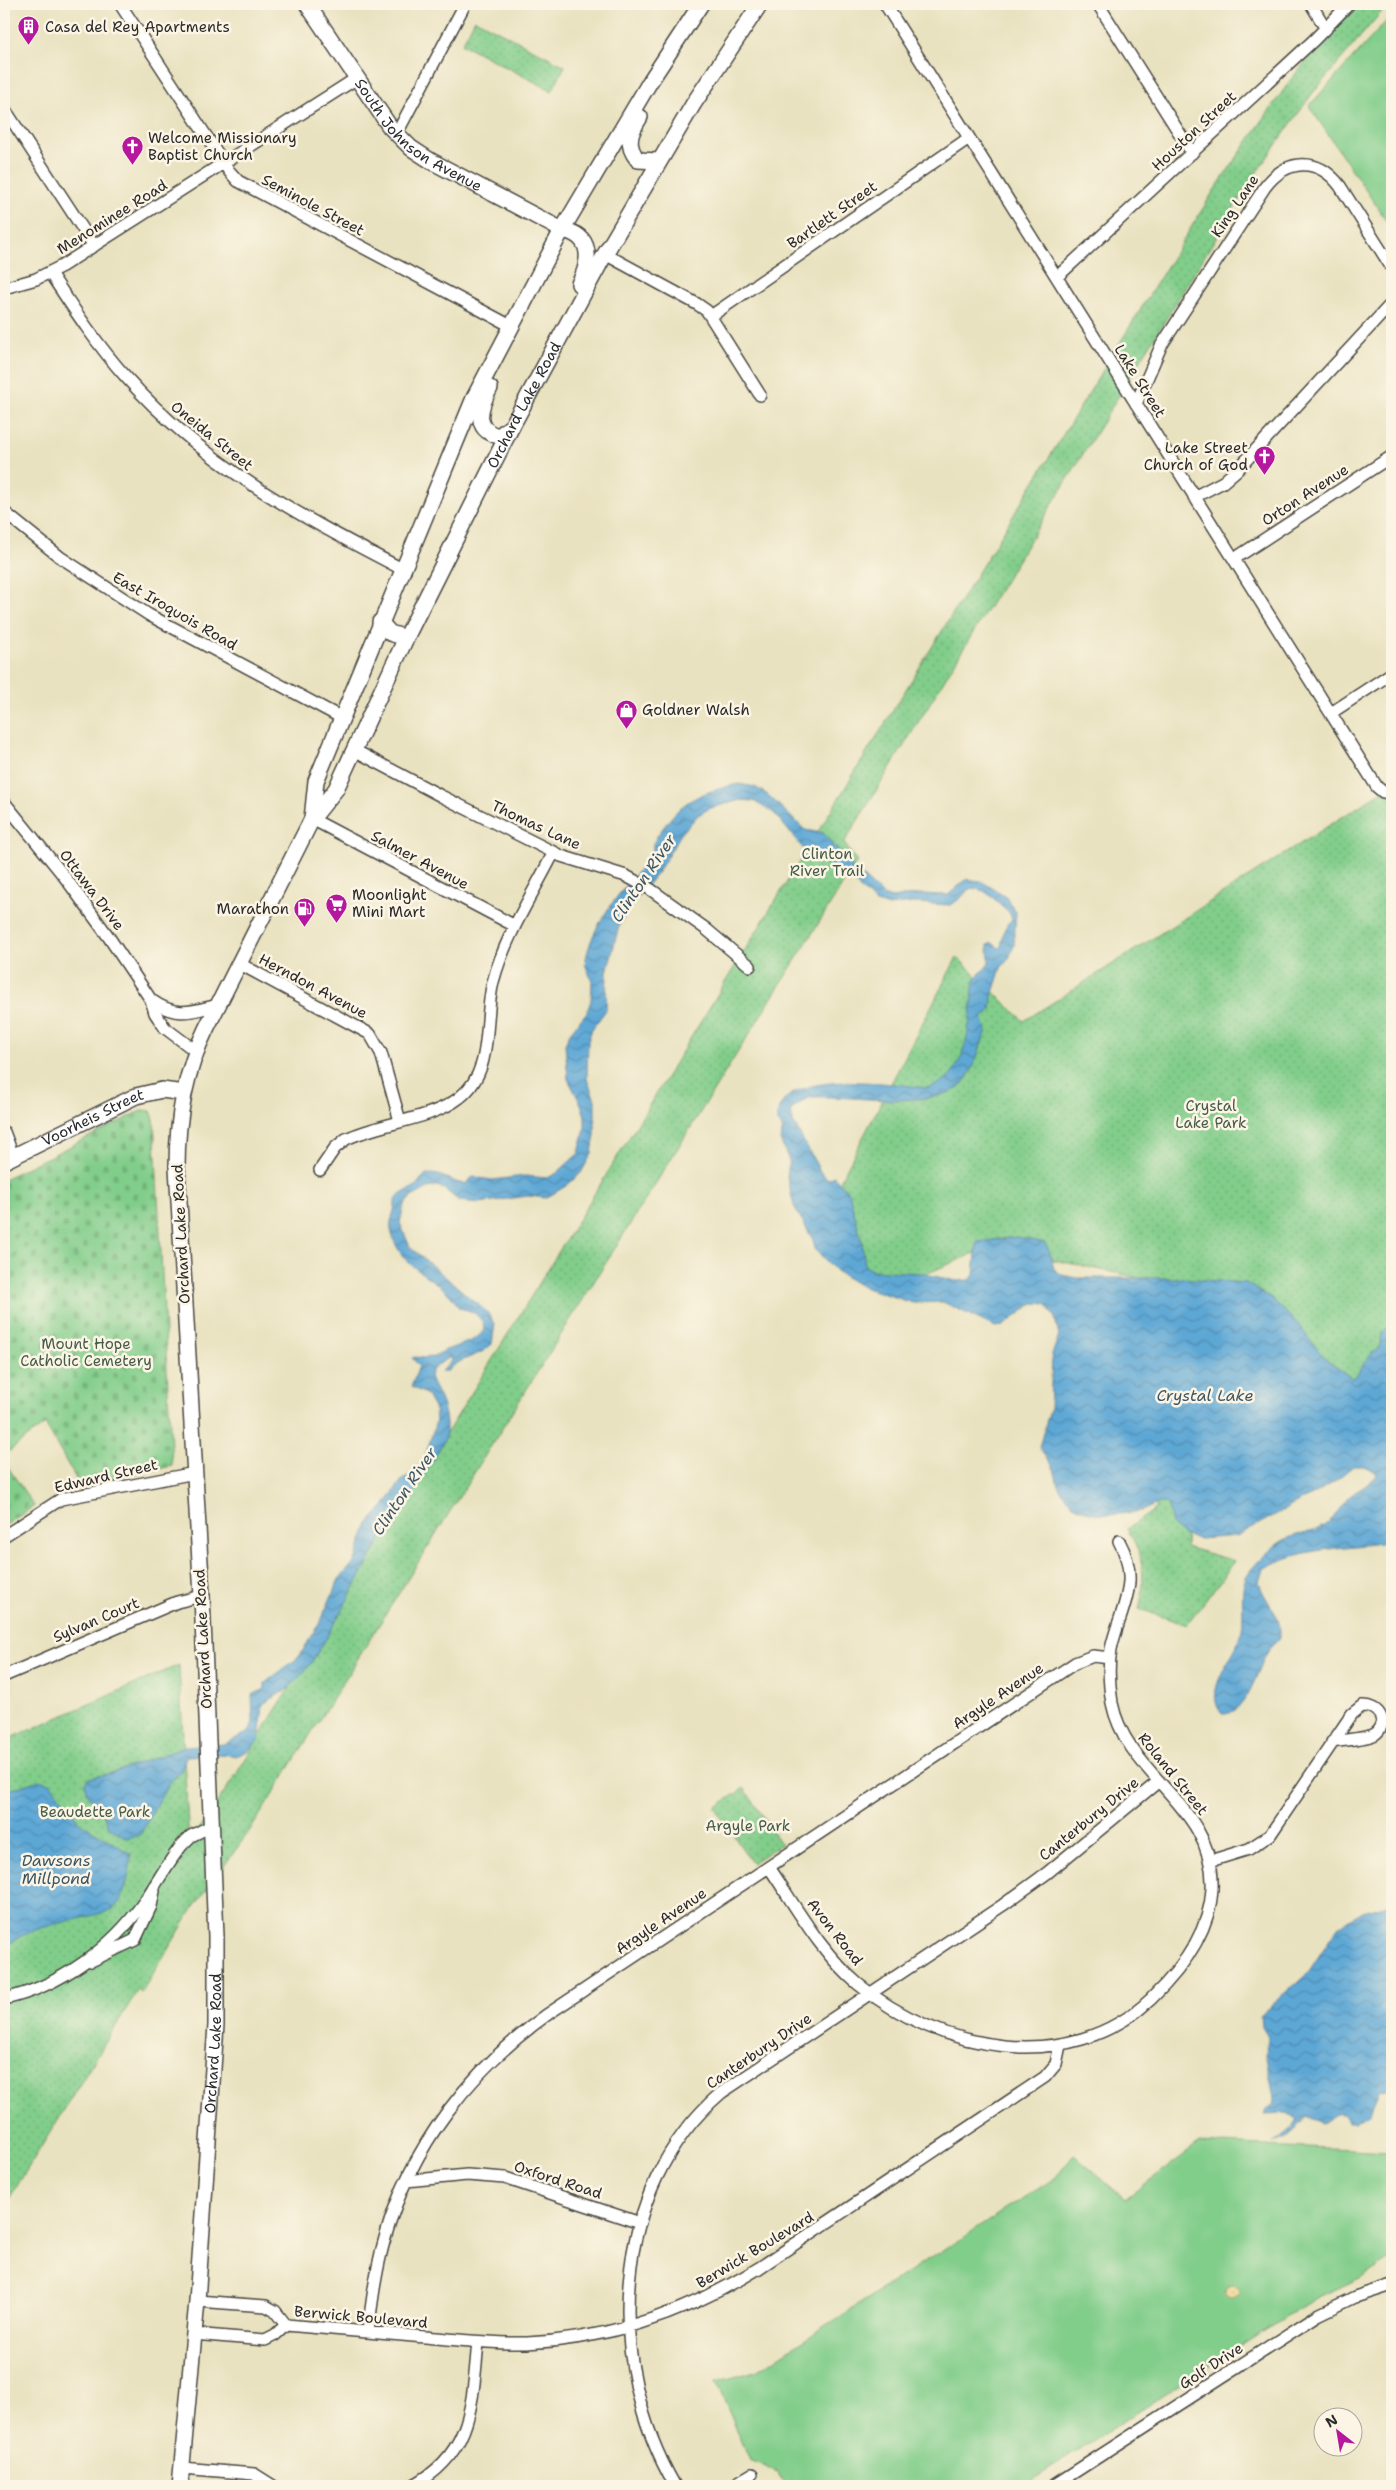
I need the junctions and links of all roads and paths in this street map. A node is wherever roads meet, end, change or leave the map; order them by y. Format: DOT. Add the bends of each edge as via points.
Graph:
graph roads {
  1 [pos="120,4"];
  2 [pos="307,4"];
  3 [pos="465,4"];
  4 [pos="702,4"];
  5 [pos="760,4"];
  6 [pos="885,4"];
  7 [pos="1098,4"];
  8 [pos="1310,4"];
  9 [pos="1349,4"];
  10 [pos="1326,29"];
  11 [pos="356,78"];
  12 [pos="4,108"];
  13 [pos="396,135"];
  14 [pos="969,138"];
  15 [pos="1192,153"];
  16 [pos="658,161"];
  17 [pos="224,163"];
  18 [pos="562,230"];
  19 [pos="94,246"];
  20 [pos="605,254"];
  21 [pos="1392,268"];
  22 [pos="50,273"];
  23 [pos="1057,277"];
  24 [pos="4,288"];
  25 [pos="1392,303"];
  26 [pos="711,316"];
  27 [pos="511,326"];
  28 [pos="530,394"];
  29 [pos="760,395"];
  30 [pos="1136,404"];
  31 [pos="512,426"];
  32 [pos="1392,456"];
  33 [pos="1194,497"];
  34 [pos="4,512"];
  35 [pos="1234,559"];
  36 [pos="402,568"];
  37 [pos="380,622"];
  38 [pos="406,638"];
  39 [pos="1392,673"];
  40 [pos="1331,713"];
  41 [pos="342,718"];
  42 [pos="354,750"];
  43 [pos="1391,794"];
  44 [pos="4,802"];
  45 [pos="312,819"];
  46 [pos="554,852"];
  47 [pos="516,926"];
  48 [pos="240,964"];
  49 [pos="750,966"];
  50 [pos="150,1000"];
  51 [pos="218,1005"];
  52 [pos="197,1052"];
  53 [pos="184,1093"];
  54 [pos="400,1121"];
  55 [pos="4,1132"];
  56 [pos="8,1158"];
  57 [pos="320,1170"];
  58 [pos="195,1472"];
  59 [pos="4,1536"];
  60 [pos="1119,1540"];
  61 [pos="202,1596"];
  62 [pos="1110,1658"];
  63 [pos="4,1676"];
  64 [pos="1332,1742"];
  65 [pos="1159,1781"];
  66 [pos="211,1826"];
  67 [pos="1210,1861"];
  68 [pos="770,1867"];
  69 [pos="156,1884"];
  70 [pos="74,1969"];
  71 [pos="871,1994"];
  72 [pos="4,1999"];
  73 [pos="1060,2046"];
  74 [pos="406,2181"];
  75 [pos="640,2223"];
  76 [pos="1392,2285"];
  77 [pos="197,2301"];
  78 [pos="286,2325"];
  79 [pos="629,2327"];
  80 [pos="368,2332"];
  81 [pos="193,2334"];
  82 [pos="478,2342"];
  83 [pos="182,2468"];
  84 [pos="752,2474"];
  85 [pos="180,2486"];
  86 [pos="273,2486"];
  87 [pos="412,2486"];
  88 [pos="675,2486"];
  89 [pos="732,2486"];
  90 [pos="1053,2486"];
  1 -- 17 [label="street, Seminole Street"];
  2 -- 11 [label="main road, South Johnson Avenue"];
  3 -- 13 [label="street"];
  4 -- 16 [label="main road" via="701,21 630,132 629,144 638,160"];
  4 -- 18 [label="main road, Orchard Lake Road" via="651,80"];
  5 -- 16 [label="main road, Orchard Lake Road"];
  6 -- 14 [label="street, Lake Street"];
  7 -- 15 [label="street"];
  8 -- 10 [label="street"];
  9 -- 10 [label="street, Houston Street"];
  10 -- 15 [label="street, Houston Street"];
  11 -- 13 [label="main road, South Johnson Avenue"];
  11 -- 17 [label="street, Menominee Road"];
  12 -- 19 [label="street"];
  13 -- 18 [label="main road, South Johnson Avenue" via="430,161"];
  14 -- 23 [label="street, Lake Street"];
  14 -- 26 [label="street, Bartlett Street"];
  15 -- 23 [label="street, Houston Street"];
  16 -- 20 [label="main road, Orchard Lake Road"];
  17 -- 19 [label="street, Menominee Road"];
  17 -- 27 [label="street, Seminole Street" via="242,184"];
  18 -- 27 [label="main road, Orchard Lake Road"];
  18 -- 28 [label="main road, South Johnson Avenue" via="573,232 588,250 585,274 530,378"];
  19 -- 22 [label="street, Menominee Road"];
  20 -- 26 [label="street" via="697,304"];
  20 -- 28 [label="main road, Orchard Lake Road"];
  21 -- 30 [label="street, King Lane" via="1330,175 1322,168 1310,165 1282,171 1265,187 1165,340"];
  22 -- 24 [label="street, Menominee Road"];
  22 -- 36 [label="street, Oneida Street" via="119,369 190,441 275,502"];
  23 -- 30 [label="street, Lake Street"];
  25 -- 33 [label="street" via="1238,469 1223,482"];
  26 -- 29 [label="street"];
  27 -- 31 [label="main road" via="514,340 484,400 481,421 490,434 499,436"];
  27 -- 36 [label="main road, Orchard Lake Road" via="454,443"];
  28 -- 31 [label="main road, Orchard Lake Road"];
  30 -- 33 [label="street, Lake Street"];
  31 -- 38 [label="main road, Orchard Lake Road"];
  32 -- 35 [label="street, Orton Avenue"];
  33 -- 35 [label="street, Lake Street"];
  34 -- 41 [label="street, East Iroquois Road" via="75,567 149,616"];
  35 -- 40 [label="street, Lake Street"];
  36 -- 37 [label="main road, Orchard Lake Road"];
  37 -- 38 [label="main road" via="390,633"];
  37 -- 41 [label="main road, Orchard Lake Road"];
  38 -- 42 [label="main road, Orchard Lake Road"];
  39 -- 40 [label="street"];
  40 -- 43 [label="street, Lake Street" via="1377,787"];
  41 -- 45 [label="main road, Orchard Lake Road" via="316,780"];
  42 -- 45 [label="main road, Orchard Lake Road" via="336,789"];
  42 -- 46 [label="street, Thomas Lane"];
  44 -- 50 [label="street, Ottawa Drive" via="86,906"];
  45 -- 47 [label="street, Salmer Avenue"];
  45 -- 48 [label="main road, Orchard Lake Road"];
  46 -- 47 [label="street"];
  46 -- 49 [label="street, Thomas Lane" via="626,876 650,889"];
  47 -- 54 [label="street" via="492,984 485,1054 477,1080 448,1105"];
  48 -- 51 [label="main road, Orchard Lake Road"];
  48 -- 54 [label="street, Herndon Avenue" via="370,1034 381,1053"];
  50 -- 51 [label="street, Ottawa Drive" via="175,1013"];
  50 -- 52 [label="street, Ottawa Drive" via="165,1028"];
  51 -- 52 [label="main road, Orchard Lake Road"];
  52 -- 53 [label="main road, Orchard Lake Road"];
  53 -- 56 [label="main road, Voorheis Street" via="162,1090 144,1093"];
  53 -- 58 [label="main road, Orchard Lake Road" via="177,1167"];
  54 -- 57 [label="street" via="346,1139 335,1148"];
  55 -- 56 [label="street"];
  58 -- 59 [label="street, Edward Street" via="62,1499"];
  58 -- 61 [label="main road, Orchard Lake Road"];
  60 -- 62 [label="street, Roland Street" via="1127,1560 1130,1588"];
  61 -- 63 [label="street, Sylvan Court" via="177,1602"];
  61 -- 66 [label="main road, Orchard Lake Road"];
  62 -- 65 [label="street, Roland Street" via="1110,1690 1117,1722 1135,1753"];
  62 -- 68 [label="street, Argyle Avenue" via="1093,1656 1075,1663"];
  64 -- 67 [label="street" via="1270,1834 1249,1849"];
  65 -- 67 [label="street, Roland Street" via="1195,1824"];
  65 -- 71 [label="street, Canterbury Drive" via="1025,1889"];
  66 -- 69 [label="street" via="182,1844"];
  66 -- 77 [label="main road, Orchard Lake Road" via="216,2037"];
  67 -- 73 [label="street, Roland Street" via="1212,1898 1205,1924 1168,1981 1149,2001 1116,2024"];
  68 -- 71 [label="street, Avon Road" via="827,1952"];
  68 -- 74 [label="street, Argyle Avenue" via="548,2014 503,2049 450,2107"];
  69 -- 70 [label="street" via="125,1926"];
  69 -- 70 [label="street" via="151,1906 135,1940"];
  70 -- 72 [label="street" via="39,1989"];
  71 -- 73 [label="street, Avon Road" via="915,2022 955,2037 1004,2046"];
  71 -- 75 [label="street, Canterbury Drive" via="737,2082 695,2117 658,2173"];
  73 -- 79 [label="street, Berwick Boulevard" via="1056,2064 1045,2077 767,2263 696,2302"];
  74 -- 75 [label="street, Oxford Road" via="467,2176 505,2178"];
  74 -- 80 [label="street, Argyle Avenue" via="380,2257"];
  75 -- 79 [label="street, Canterbury Drive" via="631,2271"];
  76 -- 90 [label="street, Golf Drive" via="1318,2315"];
  77 -- 78 [label="street, Berwick Boulevard" via="266,2306 275,2310"];
  77 -- 81 [label="main road, Orchard Lake Road"];
  78 -- 80 [label="street, Berwick Boulevard"];
  78 -- 81 [label="street, Berwick Boulevard" via="264,2340"];
  79 -- 82 [label="street, Berwick Boulevard" via="550,2341"];
  79 -- 88 [label="street, Canterbury Drive" via="640,2402 658,2453"];
  80 -- 82 [label="street, Berwick Boulevard"];
  81 -- 83 [label="main road, Orchard Lake Road"];
  82 -- 87 [label="street" via="472,2404 464,2432 445,2461"];
  83 -- 85 [label="main road, Orchard Lake Road"];
  83 -- 86 [label="street" via="254,2474"];
  84 -- 89 [label="street"];
}
